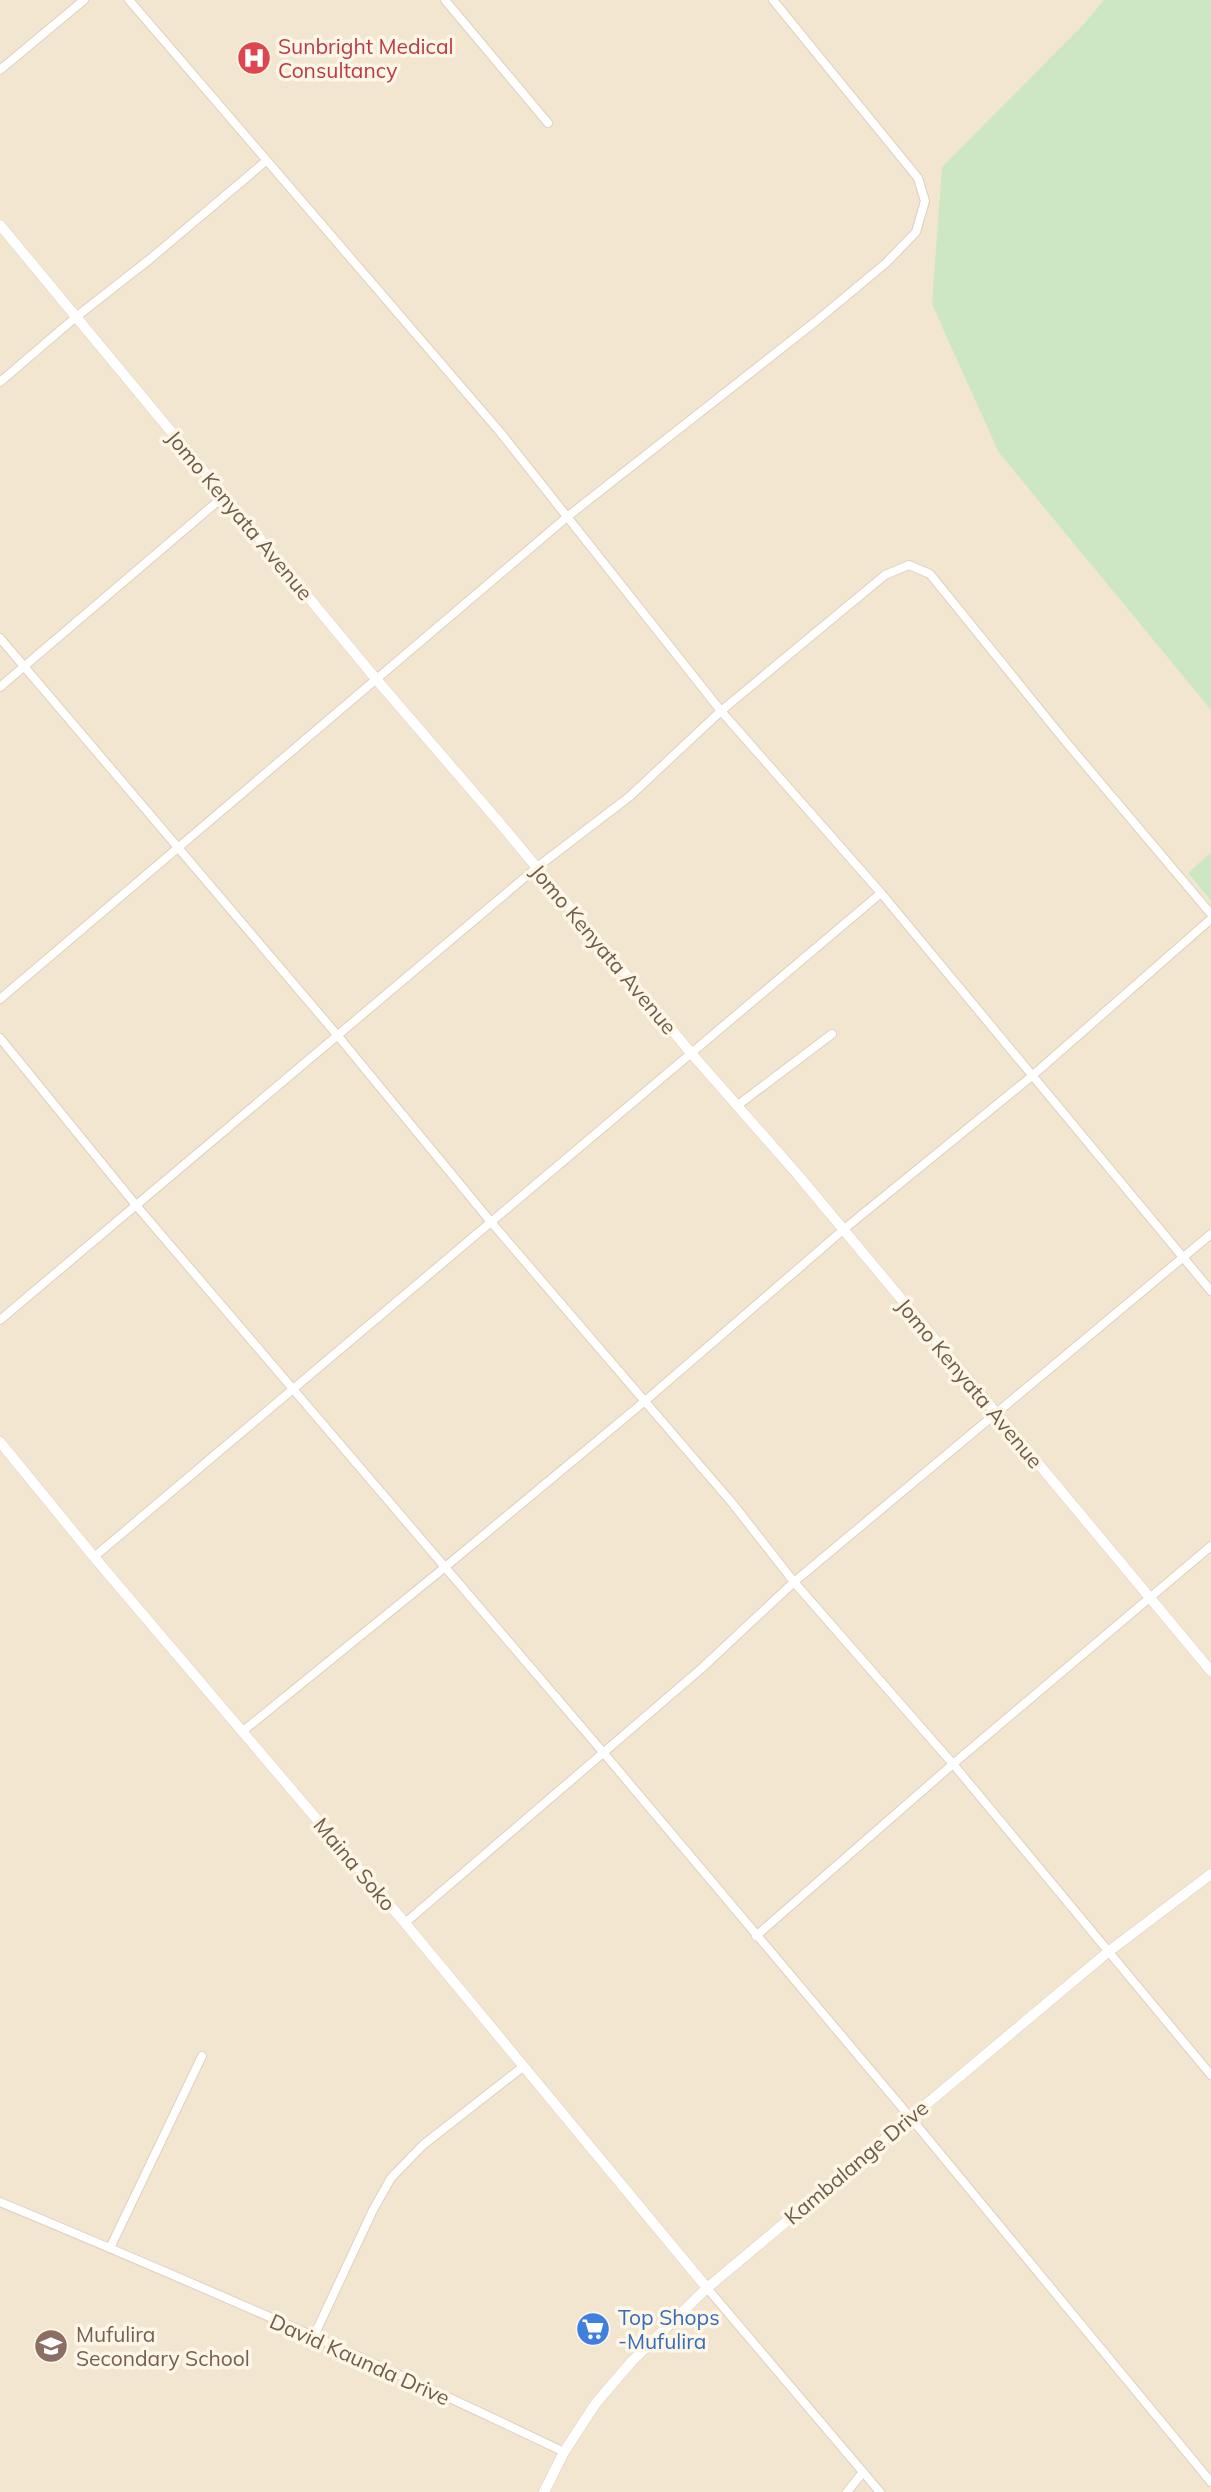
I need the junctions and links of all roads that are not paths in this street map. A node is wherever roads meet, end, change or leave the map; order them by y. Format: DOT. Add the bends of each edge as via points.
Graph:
graph roads {
  1 [pos="84,0"];
  2 [pos="129,0"];
  3 [pos="445,0"];
  4 [pos="773,0"];
  5 [pos="0,70"];
  6 [pos="548,123"];
  7 [pos="266,161"];
  8 [pos="0,225"];
  9 [pos="76,317"];
  10 [pos="0,382"];
  11 [pos="224,496"];
  12 [pos="566,517"];
  13 [pos="0,638"];
  14 [pos="25,666"];
  15 [pos="376,679"];
  16 [pos="0,687"];
  17 [pos="721,711"];
  18 [pos="178,848"];
  19 [pos="536,868"];
  20 [pos="881,893"];
  21 [pos="1211,916"];
  22 [pos="0,999"];
  23 [pos="832,1034"];
  24 [pos="338,1036"];
  25 [pos="0,1038"];
  26 [pos="691,1053"];
  27 [pos="1032,1076"];
  28 [pos="738,1105"];
  29 [pos="135,1204"];
  30 [pos="491,1222"];
  31 [pos="843,1230"];
  32 [pos="1211,1234"];
  33 [pos="1182,1258"];
  34 [pos="1211,1291"];
  35 [pos="0,1320"];
  36 [pos="292,1390"];
  37 [pos="645,1401"];
  38 [pos="997,1415"];
  39 [pos="1,1446"];
  40 [pos="1211,1546"];
  41 [pos="94,1557"];
  42 [pos="444,1568"];
  43 [pos="794,1582"];
  44 [pos="1149,1598"];
  45 [pos="1211,1671"];
  46 [pos="243,1731"];
  47 [pos="603,1751"];
  48 [pos="953,1764"];
  49 [pos="1211,1874"];
  50 [pos="405,1923"];
  51 [pos="756,1936"];
  52 [pos="1108,1952"];
  53 [pos="202,2056"];
  54 [pos="524,2066"];
  55 [pos="1211,2075"];
  56 [pos="909,2117"];
  57 [pos="0,2202"];
  58 [pos="110,2248"];
  59 [pos="707,2288"];
  60 [pos="313,2338"];
  61 [pos="564,2452"];
  62 [pos="863,2472"];
  63 [pos="1211,2482"];
  64 [pos="544,2492"];
  65 [pos="847,2492"];
  66 [pos="880,2492"];
  1 -- 5 [label="street"];
  2 -- 7 [label="street"];
  3 -- 6 [label="street"];
  4 -- 12 [label="street" via="918,178 925,201 916,232 816,322"];
  7 -- 9 [label="street"];
  7 -- 12 [label="street" via="500,432"];
  8 -- 9 [label="street, Jomo Kenyata Avenue"];
  9 -- 10 [label="street"];
  9 -- 11 [label="street, Jomo Kenyata Avenue"];
  11 -- 14 [label="street"];
  11 -- 15 [label="street, Jomo Kenyata Avenue"];
  12 -- 15 [label="street"];
  12 -- 17 [label="street"];
  13 -- 14 [label="street"];
  14 -- 16 [label="street"];
  14 -- 18 [label="street"];
  15 -- 18 [label="street"];
  15 -- 19 [label="street, Jomo Kenyata Avenue"];
  17 -- 19 [label="street" via="629,797"];
  17 -- 20 [label="street"];
  17 -- 21 [label="street" via="885,575 909,565 930,574"];
  18 -- 22 [label="street"];
  18 -- 24 [label="street"];
  19 -- 24 [label="street"];
  19 -- 26 [label="street, Jomo Kenyata Avenue"];
  20 -- 26 [label="street"];
  20 -- 27 [label="street"];
  21 -- 27 [label="street"];
  23 -- 28 [label="street"];
  24 -- 29 [label="street"];
  24 -- 30 [label="street"];
  25 -- 29 [label="street"];
  26 -- 28 [label="street, Jomo Kenyata Avenue"];
  26 -- 30 [label="street"];
  27 -- 31 [label="street"];
  27 -- 33 [label="street"];
  28 -- 31 [label="street, Jomo Kenyata Avenue"];
  29 -- 35 [label="street"];
  29 -- 36 [label="street"];
  30 -- 36 [label="street"];
  30 -- 37 [label="street"];
  31 -- 37 [label="street"];
  31 -- 38 [label="street, Jomo Kenyata Avenue"];
  32 -- 33 [label="street"];
  33 -- 34 [label="street"];
  33 -- 38 [label="street"];
  36 -- 41 [label="street"];
  36 -- 42 [label="street"];
  37 -- 42 [label="street"];
  37 -- 43 [label="street"];
  38 -- 43 [label="street"];
  38 -- 44 [label="street, Jomo Kenyata Avenue"];
  39 -- 41 [label="street, Maina Soko"];
  40 -- 44 [label="street"];
  41 -- 46 [label="street, Maina Soko"];
  42 -- 46 [label="street"];
  42 -- 47 [label="street"];
  43 -- 47 [label="street"];
  43 -- 48 [label="street"];
  44 -- 45 [label="street, Jomo Kenyata Avenue"];
  44 -- 48 [label="street"];
  46 -- 50 [label="street, Maina Soko"];
  47 -- 50 [label="street"];
  47 -- 51 [label="street"];
  48 -- 51 [label="street"];
  48 -- 52 [label="street"];
  49 -- 52 [label="street, Kambalange Drive"];
  50 -- 54 [label="street, Maina Soko"];
  51 -- 56 [label="street"];
  52 -- 55 [label="street"];
  52 -- 56 [label="street, Kambalange Drive"];
  53 -- 58 [label="street"];
  54 -- 59 [label="street, Maina Soko"];
  54 -- 60 [label="street" via="423,2145 391,2178"];
  56 -- 59 [label="street, Kambalange Drive"];
  56 -- 63 [label="street"];
  57 -- 58 [label="street, David Kaunda Drive"];
  58 -- 60 [label="street, David Kaunda Drive"];
  59 -- 61 [label="street, Kambalange Drive" via="632,2361 596,2403"];
  59 -- 62 [label="street"];
  60 -- 61 [label="street, David Kaunda Drive"];
  61 -- 64 [label="street, Kambalange Drive"];
  62 -- 65 [label="street"];
  62 -- 66 [label="street"];
}
